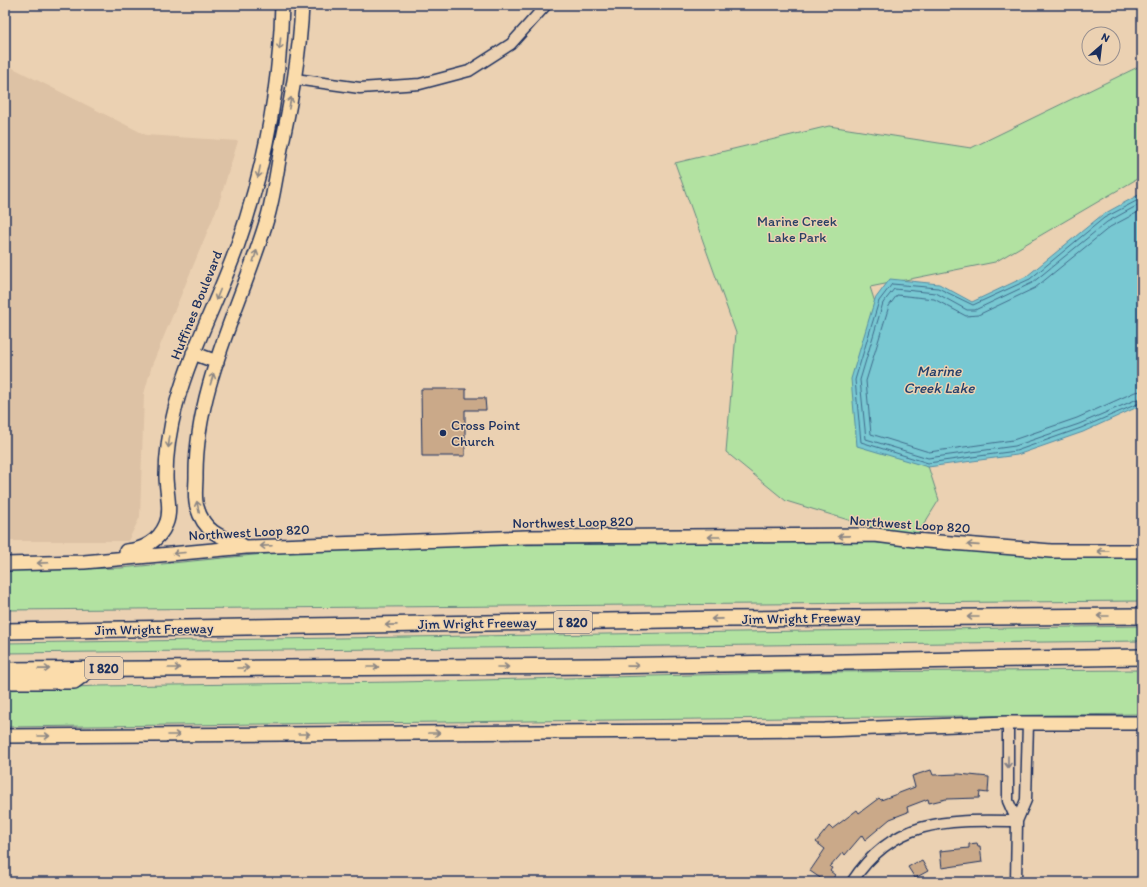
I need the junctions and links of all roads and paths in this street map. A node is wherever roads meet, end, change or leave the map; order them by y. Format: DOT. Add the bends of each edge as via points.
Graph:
graph roads {
  1 [pos="282,5"];
  2 [pos="302,5"];
  3 [pos="546,5"];
  4 [pos="277,77"];
  5 [pos="295,79"];
  6 [pos="193,353"];
  7 [pos="217,362"];
  8 [pos="246,547"];
  9 [pos="1142,551"];
  10 [pos="84,562"];
  11 [pos="5,564"];
  12 [pos="1142,616"];
  13 [pos="5,631"];
  14 [pos="1142,658"];
  15 [pos="90,669"];
  16 [pos="5,670"];
  17 [pos="5,682"];
  18 [pos="1008,723"];
  19 [pos="1028,723"];
  20 [pos="1142,723"];
  21 [pos="5,736"];
  22 [pos="1017,821"];
  23 [pos="852,882"];
  24 [pos="1016,882"];
  1 -- 4 [label="main road, Huffines Boulevard, one-way"];
  2 -- 5 [label="main road"];
  3 -- 5 [label="street" via="511,44 469,71 420,84 360,88"];
  4 -- 5 [label="main road"];
  4 -- 6 [label="main road, Huffines Boulevard, one-way" via="256,187 237,247"];
  7 -- 5 [label="main road, one-way" via="268,215"];
  6 -- 7 [label="main road"];
  6 -- 10 [label="main road, Huffines Boulevard, one-way" via="168,441 168,512 160,535 150,544 135,550 95,554"];
  8 -- 7 [label="main road, one-way" via="218,536 202,523 196,505 196,451 204,404"];
  9 -- 8 [label="main road, Northwest Loop 820, one-way" via="1051,551 875,535 527,537"];
  8 -- 10 [label="main road, Northwest Loop 820, one-way"];
  10 -- 11 [label="main road, Northwest Loop 820, one-way"];
  12 -- 13 [label="highway, Jim Wright Freeway / I 820, one-way" via="725,619"];
  15 -- 14 [label="highway, I 820, one-way" via="591,666"];
  16 -- 15 [label="highway, I 820, one-way"];
  15 -- 17 [label="highway" via="74,681"];
  18 -- 19 [label="main road"];
  21 -- 18 [label="main road, one-way" via="825,730"];
  18 -- 22 [label="street, one-way" via="1008,801"];
  19 -- 20 [label="main road"];
  19 -- 22 [label="street" via="1026,800"];
  22 -- 23 [label="street" via="958,820 912,831 892,841 874,855"];
  22 -- 24 [label="street"];
}
